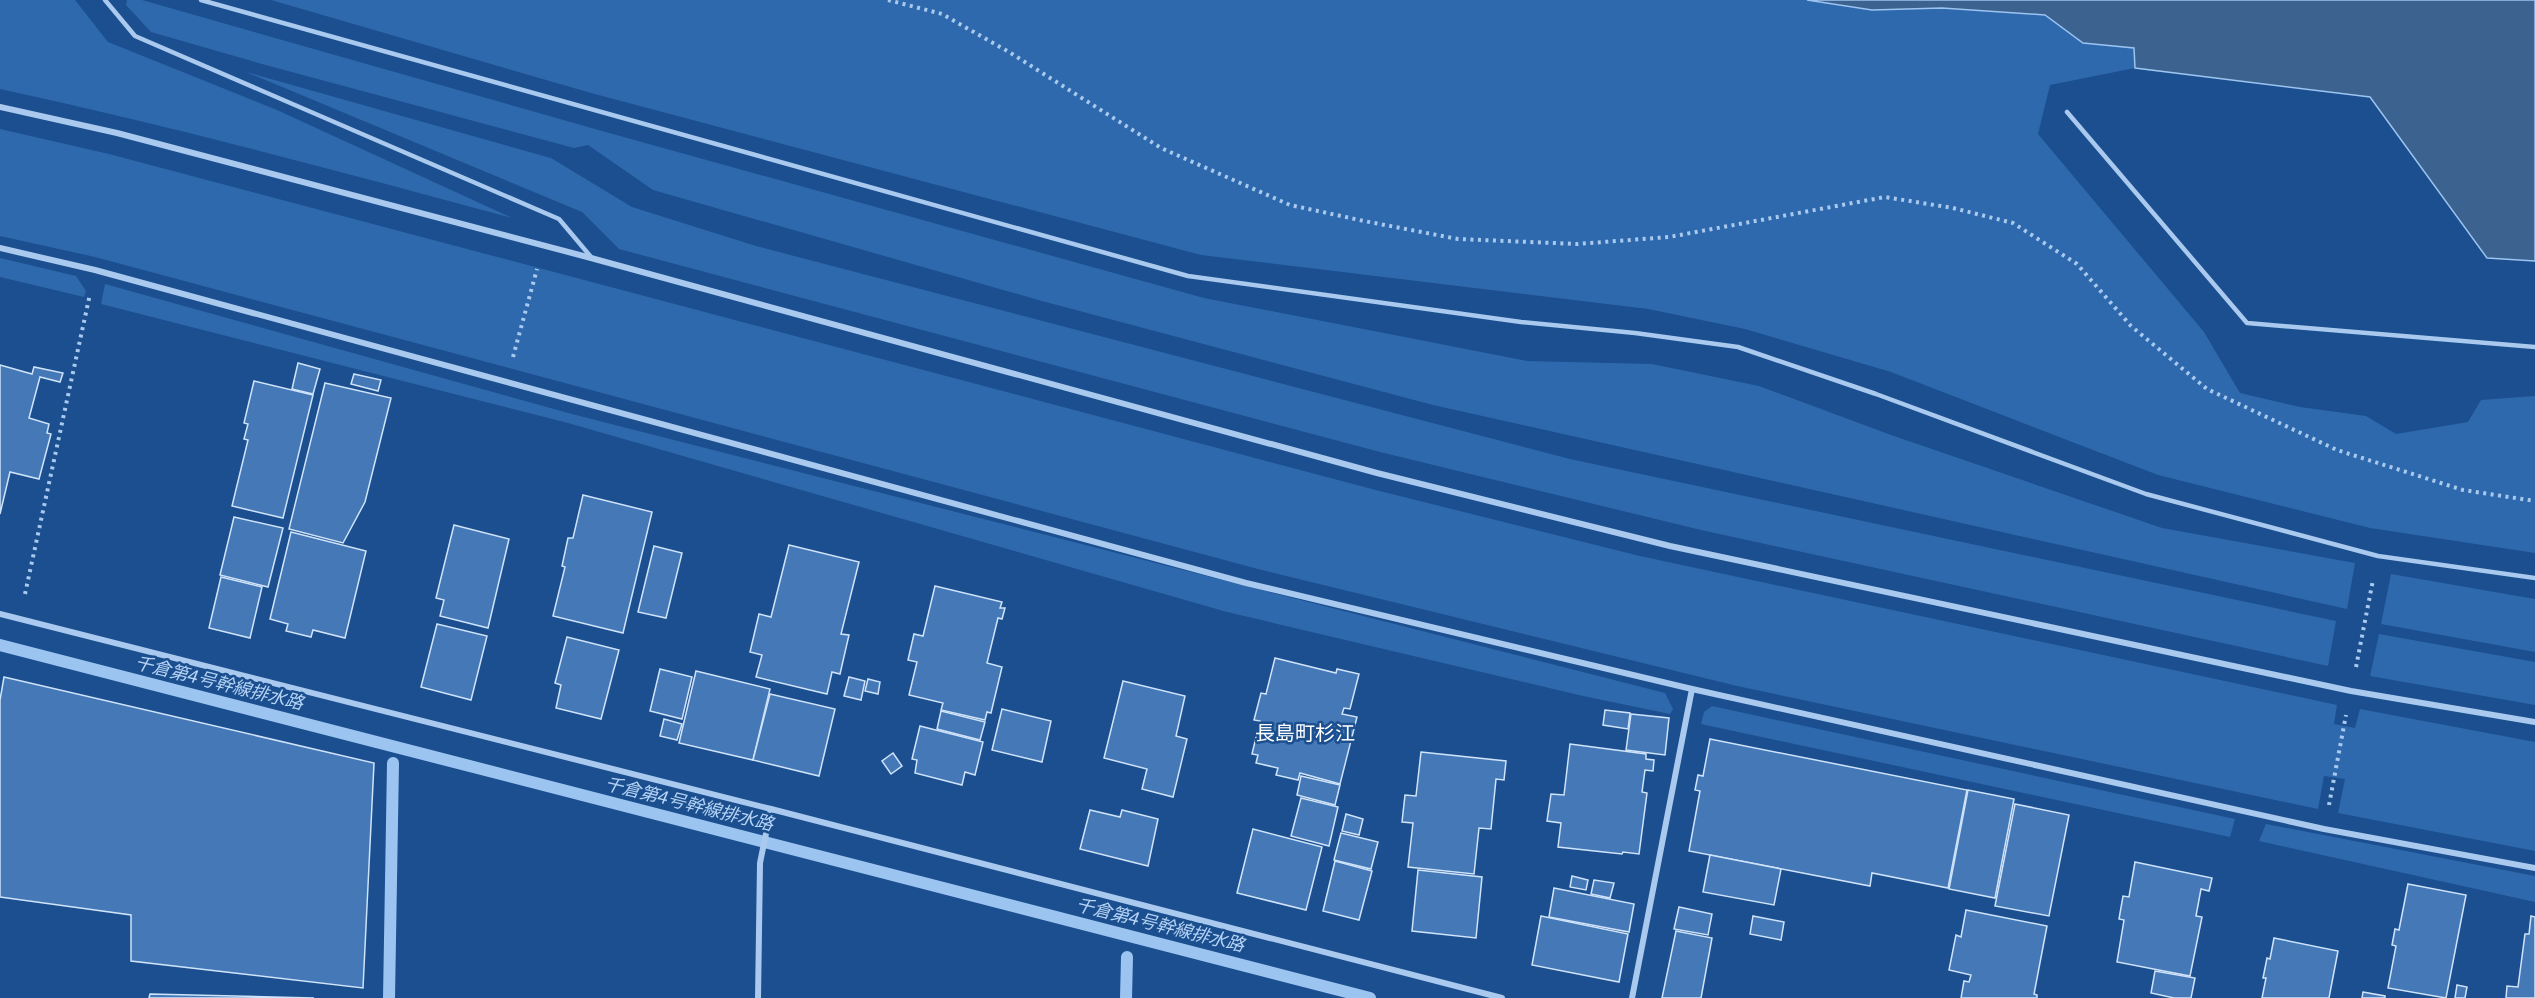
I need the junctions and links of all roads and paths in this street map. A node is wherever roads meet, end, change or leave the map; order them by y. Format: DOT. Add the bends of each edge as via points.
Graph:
graph roads {
  1 [pos="105,0"];
  2 [pos="201,0"];
  3 [pos="888,0"];
  4 [pos="0,107"];
  5 [pos="2067,112"];
  6 [pos="0,248"];
  7 [pos="591,258"];
  8 [pos="95,270"];
  9 [pos="534,283"];
  10 [pos="519,335"];
  11 [pos="2535,347"];
  12 [pos="2535,501"];
  13 [pos="2378,556"];
  14 [pos="2535,578"];
  15 [pos="0,614"];
  16 [pos="20,619"];
  17 [pos="2364,624"];
  18 [pos="1692,689"];
  19 [pos="2535,722"];
  20 [pos="2345,724"];
  21 [pos="2334,777"];
  22 [pos="771,809"];
  23 [pos="2535,868"];
  24 [pos="758,998"];
  25 [pos="1502,998"];
  26 [pos="1632,998"];
  1 -- 7 [label="lane" via="135,36 559,219"];
  2 -- 13 [label="lane" via="1188,276 1738,347 2146,494"];
  3 -- 12 [label="path" via="942,14 1161,148 1290,205 1364,221 1458,239 1577,244 1669,237 1886,197 2013,223 2077,264 2131,326 2207,389 2337,450 2463,490"];
  4 -- 7 [label="street" via="117,133"];
  5 -- 11 [label="lane" via="2247,323"];
  6 -- 8 [label="street"];
  7 -- 19 [label="street" via="1377,473 1670,546 2351,690"];
  8 -- 16 [label="path"];
  8 -- 18 [label="street" via="1246,583"];
  9 -- 10 [label="path"];
  13 -- 14 [label="lane"];
  13 -- 17 [label="path"];
  15 -- 16 [label="street"];
  16 -- 22 [label="street"];
  18 -- 23 [label="street" via="2324,829"];
  18 -- 26 [label="street"];
  20 -- 21 [label="path"];
  22 -- 24 [label="street" via="760,863"];
  22 -- 25 [label="street"];
}
